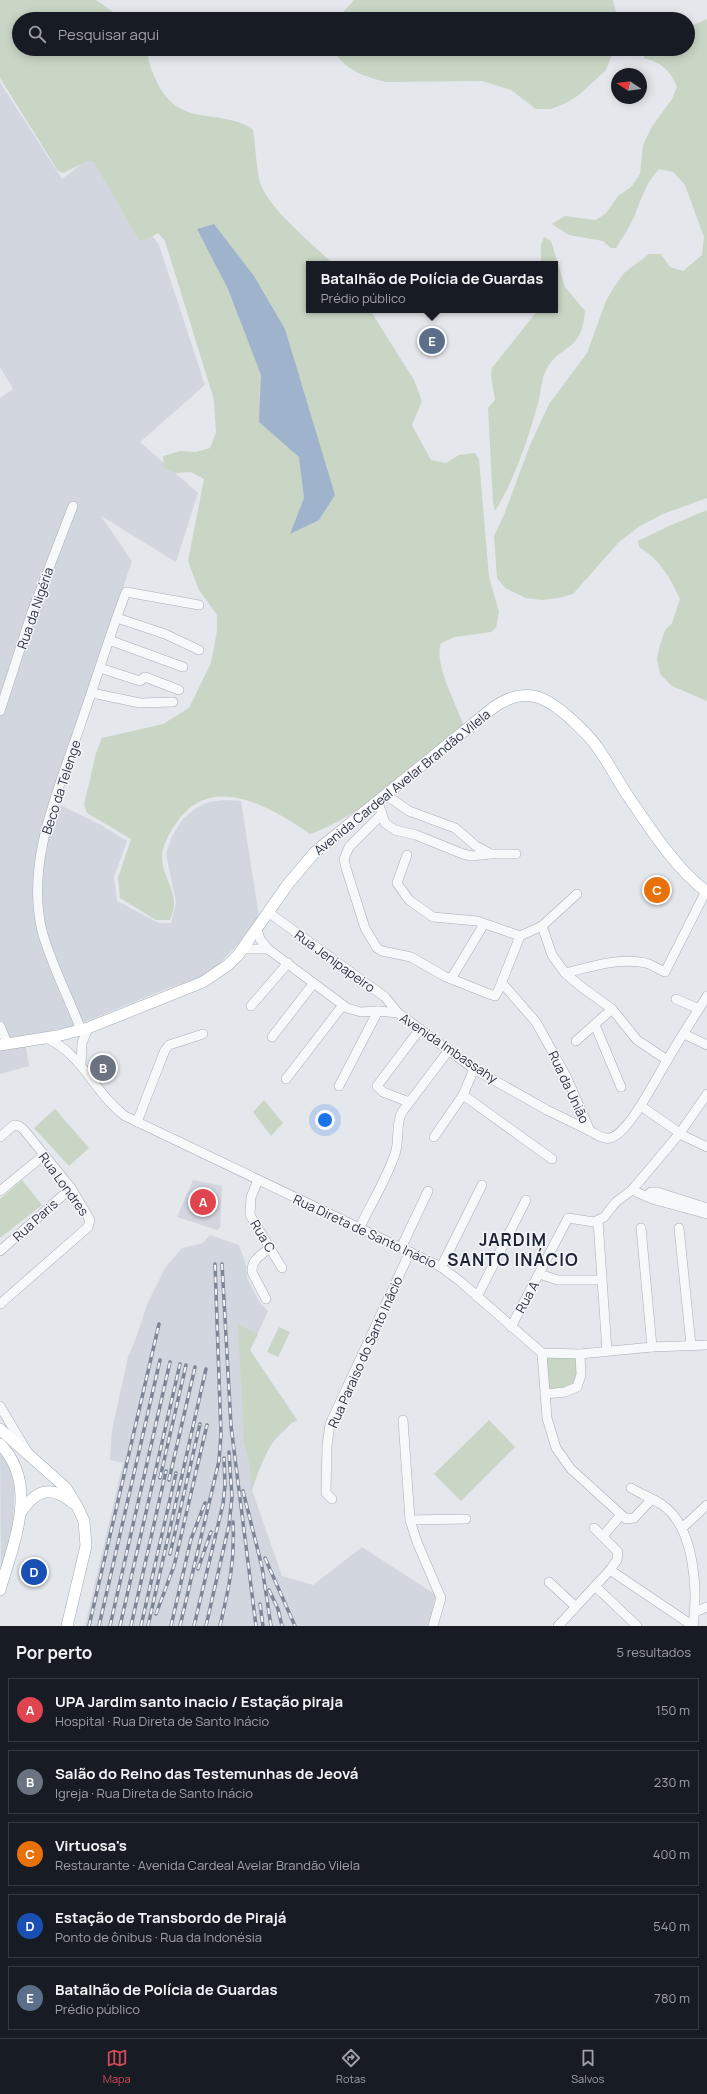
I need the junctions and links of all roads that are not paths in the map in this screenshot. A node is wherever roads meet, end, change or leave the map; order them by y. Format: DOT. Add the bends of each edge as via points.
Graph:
graph roads {
  1 [pos="72,506"];
  2 [pos="199,605"];
  3 [pos="117,618"];
  4 [pos="109,640"];
  5 [pos="199,650"];
  6 [pos="183,667"];
  7 [pos="100,668"];
  8 [pos="179,690"];
  9 [pos="92,693"];
  10 [pos="173,702"];
  11 [pos="0,711"];
  12 [pos="382,798"];
  13 [pos="381,815"];
  14 [pos="490,854"];
  15 [pos="516,854"];
  16 [pos="407,855"];
  17 [pos="706,892"];
  18 [pos="577,894"];
  19 [pos="268,912"];
  20 [pos="484,924"];
  21 [pos="542,926"];
  22 [pos="257,929"];
  23 [pos="520,936"];
  24 [pos="243,948"];
  25 [pos="268,949"];
  26 [pos="288,963"];
  27 [pos="565,973"];
  28 [pos="451,979"];
  29 [pos="502,983"];
  30 [pos="313,984"];
  31 [pos="707,996"];
  32 [pos="676,999"];
  33 [pos="343,1005"];
  34 [pos="251,1006"];
  35 [pos="612,1009"];
  36 [pos="699,1009"];
  37 [pos="378,1010"];
  38 [pos="398,1013"];
  39 [pos="595,1025"];
  40 [pos="0,1026"];
  41 [pos="84,1029"];
  42 [pos="420,1029"];
  43 [pos="203,1034"];
  44 [pos="684,1034"];
  45 [pos="272,1037"];
  46 [pos="46,1038"];
  47 [pos="576,1041"];
  48 [pos="4,1044"];
  49 [pos="707,1045"];
  50 [pos="449,1050"];
  51 [pos="667,1060"];
  52 [pos="81,1064"];
  53 [pos="474,1068"];
  54 [pos="286,1079"];
  55 [pos="339,1086"];
  56 [pos="621,1087"];
  57 [pos="707,1094"];
  58 [pos="462,1095"];
  59 [pos="409,1102"];
  60 [pos="641,1106"];
  61 [pos="137,1122"];
  62 [pos="590,1131"];
  63 [pos="680,1133"];
  64 [pos="0,1137"];
  65 [pos="434,1137"];
  66 [pos="707,1147"];
  67 [pos="44,1155"];
  68 [pos="552,1159"];
  69 [pos="258,1180"];
  70 [pos="482,1185"];
  71 [pos="71,1188"];
  72 [pos="632,1190"];
  73 [pos="0,1191"];
  74 [pos="428,1191"];
  75 [pos="646,1196"];
  76 [pos="526,1200"];
  77 [pos="707,1208"];
  78 [pos="707,1214"];
  79 [pos="598,1221"];
  80 [pos="641,1228"];
  81 [pos="679,1228"];
  82 [pos="358,1229"];
  83 [pos="270,1248"];
  84 [pos="401,1248"];
  85 [pos="0,1251"];
  86 [pos="410,1252"];
  87 [pos="441,1267"];
  88 [pos="282,1268"];
  89 [pos="539,1274"];
  90 [pos="601,1280"];
  91 [pos="477,1296"];
  92 [pos="266,1299"];
  93 [pos="0,1304"];
  94 [pos="510,1327"];
  95 [pos="691,1345"];
  96 [pos="707,1345"];
  97 [pos="652,1347"];
  98 [pos="607,1351"];
  99 [pos="542,1353"];
  100 [pos="580,1354"];
  101 [pos="545,1394"];
  102 [pos="0,1406"];
  103 [pos="403,1420"];
  104 [pos="0,1429"];
  105 [pos="0,1444"];
  106 [pos="28,1454"];
  107 [pos="631,1488"];
  108 [pos="332,1499"];
  109 [pos="651,1500"];
  110 [pos="707,1505"];
  111 [pos="78,1508"];
  112 [pos="21,1513"];
  113 [pos="620,1516"];
  114 [pos="466,1519"];
  115 [pos="410,1520"];
  116 [pos="594,1528"];
  117 [pos="682,1528"];
  118 [pos="603,1536"];
  119 [pos="610,1570"];
  120 [pos="549,1582"];
  121 [pos="595,1586"];
  122 [pos="0,1590"];
  123 [pos="575,1606"];
  124 [pos="707,1607"];
  125 [pos="695,1612"];
  126 [pos="67,1626"];
  127 [pos="433,1626"];
  128 [pos="558,1626"];
  129 [pos="637,1626"];
  130 [pos="693,1626"];
  1 -- 11 [label="street, Rua da Nigéria" via="32,612"];
  2 -- 3 [label="street, Beco da Telenge" via="126,592"];
  3 -- 4 [label="street, Beco da Telenge"];
  3 -- 5 [label="street" via="165,634"];
  4 -- 6 [label="street"];
  4 -- 7 [label="street, Beco da Telenge"];
  7 -- 8 [label="street" via="139,681 147,677"];
  7 -- 9 [label="street, Beco da Telenge"];
  9 -- 10 [label="street" via="140,703"];
  9 -- 41 [label="street, Beco da Telenge" via="51,810 38,880 42,931"];
  12 -- 13 [label="street"];
  12 -- 14 [label="street" via="455,828"];
  12 -- 17 [label="main road, Avenida Cardeal Avelar Brandão Vilela" via="502,701 521,695 540,698 564,714 597,746 642,816 683,869"];
  12 -- 19 [label="main road, Avenida Cardeal Avelar Brandão Vilela" via="315,852"];
  13 -- 14 [label="street" via="385,824 395,830 472,856"];
  13 -- 28 [label="street" via="349,847 344,859 365,928 377,948 382,951 411,957"];
  14 -- 15 [label="street"];
  16 -- 20 [label="street" via="397,883 415,905 437,918 461,918"];
  17 -- 27 [label="street" via="666,972 642,962 595,965"];
  18 -- 21 [label="street"];
  19 -- 22 [label="main road, Avenida Cardeal Avelar Brandão Vilela"];
  19 -- 38 [label="street, Rua Jenipapeiro" via="385,997"];
  20 -- 23 [label="street"];
  20 -- 28 [label="street"];
  21 -- 23 [label="street"];
  21 -- 27 [label="street" via="552,955"];
  22 -- 24 [label="main road, Avenida Cardeal Avelar Brandão Vilela"];
  22 -- 25 [label="street, Avenida Imbassahy" via="260,939"];
  23 -- 29 [label="street"];
  24 -- 25 [label="street"];
  24 -- 41 [label="main road, Avenida Cardeal Avelar Brandão Vilela" via="228,965 203,982"];
  25 -- 26 [label="street, Avenida Imbassahy"];
  26 -- 30 [label="street, Avenida Imbassahy"];
  26 -- 34 [label="street"];
  27 -- 35 [label="street"];
  28 -- 29 [label="street" via="494,996"];
  29 -- 62 [label="street, Rua da União" via="539,1028 567,1078"];
  30 -- 33 [label="street, Avenida Imbassahy"];
  30 -- 45 [label="street"];
  31 -- 36 [label="street, Rua da União"];
  32 -- 36 [label="street"];
  33 -- 37 [label="street, Avenida Imbassahy" via="361,1012"];
  33 -- 54 [label="street"];
  35 -- 39 [label="street"];
  35 -- 51 [label="street" via="637,1040"];
  36 -- 44 [label="street, Rua da União"];
  37 -- 38 [label="street, Avenida Imbassahy"];
  37 -- 55 [label="street"];
  38 -- 42 [label="street, Avenida Imbassahy"];
  39 -- 47 [label="street"];
  39 -- 56 [label="street"];
  40 -- 48 [label="street"];
  41 -- 46 [label="main road, Avenida Cardeal Avelar Brandão Vilela"];
  41 -- 52 [label="street"];
  42 -- 50 [label="street, Avenida Imbassahy"];
  42 -- 59 [label="street" via="377,1086 379,1090"];
  43 -- 61 [label="street" via="169,1045 165,1050"];
  44 -- 49 [label="street"];
  44 -- 51 [label="street, Rua da União"];
  46 -- 48 [label="main road, Avenida Cardeal Avelar Brandão Vilela"];
  46 -- 52 [label="street, Rua Direta de Santo Inácio" via="66,1049"];
  50 -- 53 [label="street, Avenida Imbassahy"];
  50 -- 59 [label="street"];
  51 -- 60 [label="street, Rua da União"];
  52 -- 61 [label="street, Rua Direta de Santo Inácio" via="107,1100"];
  53 -- 58 [label="street"];
  53 -- 62 [label="street, Avenida Imbassahy" via="547,1110"];
  57 -- 63 [label="street"];
  58 -- 65 [label="street"];
  58 -- 68 [label="street"];
  59 -- 82 [label="street" via="399,1118 398,1143 393,1159"];
  60 -- 62 [label="street, Rua da União" via="612,1138 602,1137"];
  60 -- 63 [label="street"];
  61 -- 69 [label="street, Rua Direta de Santo Inácio"];
  63 -- 66 [label="street"];
  63 -- 72 [label="street"];
  64 -- 67 [label="street, Rua Londres" via="11,1127 19,1126"];
  67 -- 71 [label="street, Rua Londres"];
  67 -- 73 [label="street"];
  69 -- 82 [label="street, Rua Direta de Santo Inácio"];
  69 -- 83 [label="street, Rua C" via="251,1197 250,1215"];
  70 -- 87 [label="street"];
  71 -- 85 [label="street, Rua Paris"];
  71 -- 93 [label="street, Rua Londres" via="90,1217 88,1227"];
  72 -- 75 [label="street"];
  72 -- 79 [label="street"];
  74 -- 84 [label="street"];
  75 -- 77 [label="street" via="651,1192 657,1192"];
  75 -- 78 [label="street"];
  76 -- 91 [label="street"];
  79 -- 89 [label="street, Rua A" via="570,1217"];
  79 -- 90 [label="street"];
  80 -- 97 [label="street"];
  81 -- 95 [label="street"];
  82 -- 84 [label="street, Rua Direta de Santo Inácio"];
  83 -- 88 [label="street, Rua C"];
  83 -- 92 [label="street" via="255,1260 252,1267 252,1272"];
  84 -- 86 [label="street, Rua Direta de Santo Inácio"];
  86 -- 87 [label="street, Rua Direta de Santo Inácio"];
  86 -- 108 [label="street, Rua Paraiso do Santo Inâcio" via="330,1424 326,1493"];
  87 -- 91 [label="street, Rua Direta de Santo Inácio"];
  89 -- 90 [label="street" via="558,1280"];
  89 -- 94 [label="street, Rua A"];
  90 -- 98 [label="street"];
  91 -- 94 [label="street, Rua Direta de Santo Inácio"];
  94 -- 99 [label="street, Rua Direta de Santo Inácio"];
  95 -- 96 [label="street"];
  95 -- 97 [label="street"];
  97 -- 98 [label="street"];
  98 -- 100 [label="street"];
  99 -- 100 [label="street"];
  99 -- 101 [label="street"];
  100 -- 101 [label="street" via="581,1375 577,1386 565,1392"];
  101 -- 113 [label="street" via="549,1428 562,1458"];
  102 -- 106 [label="street"];
  103 -- 115 [label="street"];
  104 -- 106 [label="main road"];
  105 -- 112 [label="main road" via="19,1474"];
  106 -- 111 [label="main road" via="66,1488"];
  107 -- 109 [label="street"];
  109 -- 113 [label="street" via="634,1518 629,1520"];
  109 -- 117 [label="street" via="661,1504"];
  110 -- 117 [label="street"];
  111 -- 112 [label="main road" via="63,1496 44,1491 35,1495"];
  111 -- 126 [label="main road" via="85,1528 86,1546"];
  112 -- 122 [label="main road"];
  113 -- 118 [label="street"];
  114 -- 115 [label="street"];
  115 -- 127 [label="street" via="441,1598"];
  116 -- 118 [label="street"];
  117 -- 125 [label="street" via="695,1577"];
  118 -- 119 [label="street" via="618,1552 617,1560"];
  119 -- 121 [label="street"];
  119 -- 130 [label="street"];
  120 -- 123 [label="street"];
  121 -- 123 [label="street"];
  121 -- 129 [label="street"];
  123 -- 128 [label="street"];
  124 -- 125 [label="street"];
  125 -- 130 [label="street"];
}
